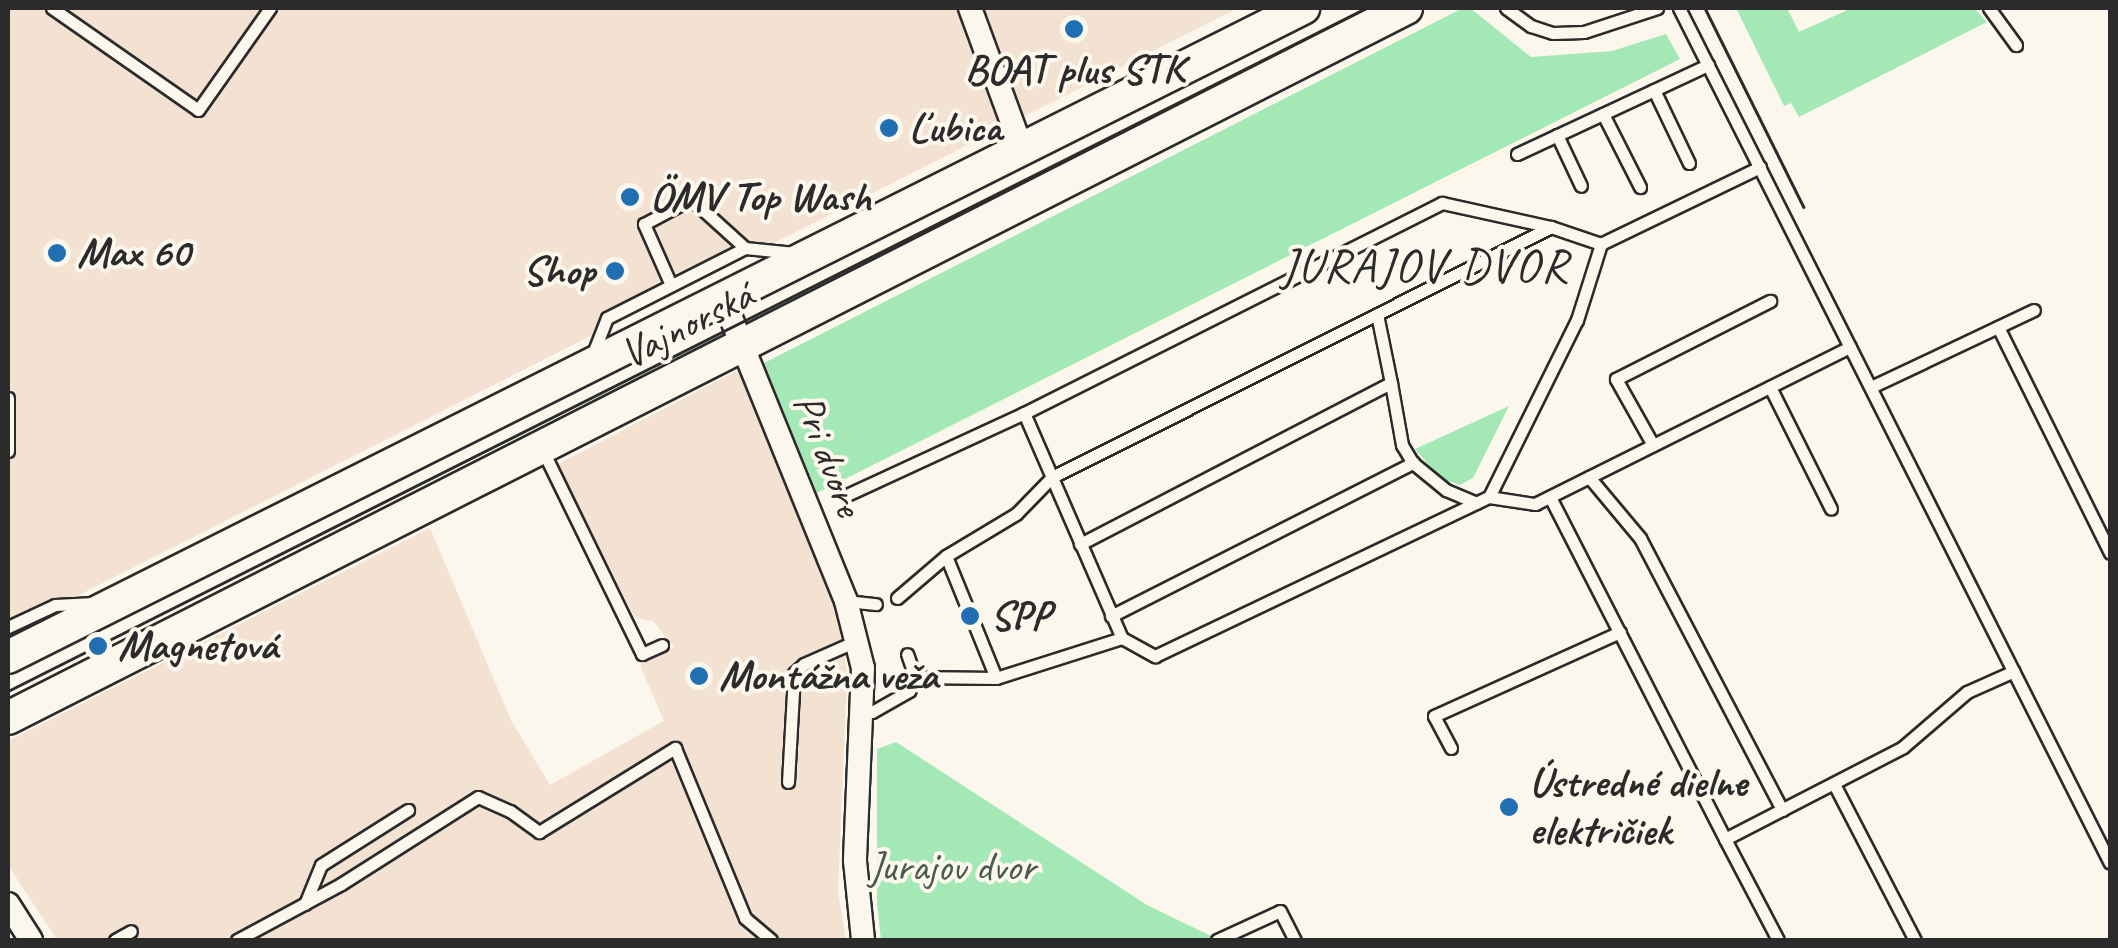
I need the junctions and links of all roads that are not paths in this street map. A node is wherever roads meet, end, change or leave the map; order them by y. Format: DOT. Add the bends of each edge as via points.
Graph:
graph roads {
  1 [pos="52,8"];
  2 [pos="270,8"];
  3 [pos="970,8"];
  4 [pos="1303,8"];
  5 [pos="1406,8"];
  6 [pos="1506,8"];
  7 [pos="1657,8"];
  8 [pos="1680,8"];
  9 [pos="1988,8"];
  10 [pos="2016,45"];
  11 [pos="1708,65"];
  12 [pos="1654,90"];
  13 [pos="1603,114"];
  14 [pos="1557,135"];
  15 [pos="1022,149"];
  16 [pos="1517,154"];
  17 [pos="1689,163"];
  18 [pos="1760,167"];
  19 [pos="1581,186"];
  20 [pos="1640,187"];
  21 [pos="1552,226"];
  22 [pos="1601,244"];
  23 [pos="745,248"];
  24 [pos="810,255"];
  25 [pos="671,286"];
  26 [pos="723,298"];
  27 [pos="1770,301"];
  28 [pos="2034,310"];
  29 [pos="1377,314"];
  30 [pos="1998,327"];
  31 [pos="744,344"];
  32 [pos="1850,347"];
  33 [pos="587,367"];
  34 [pos="1391,383"];
  35 [pos="1770,387"];
  36 [pos="1870,387"];
  37 [pos="8,398"];
  38 [pos="1024,414"];
  39 [pos="1653,445"];
  40 [pos="541,447"];
  41 [pos="8,451"];
  42 [pos="1412,463"];
  43 [pos="1052,476"];
  44 [pos="1589,477"];
  45 [pos="849,494"];
  46 [pos="1489,497"];
  47 [pos="1550,497"];
  48 [pos="1476,504"];
  49 [pos="1832,509"];
  50 [pos="1080,544"];
  51 [pos="2110,553"];
  52 [pos="946,556"];
  53 [pos="897,598"];
  54 [pos="118,602"];
  55 [pos="846,602"];
  56 [pos="876,604"];
  57 [pos="966,605"];
  58 [pos="1111,616"];
  59 [pos="975,626"];
  60 [pos="8,627"];
  61 [pos="1620,632"];
  62 [pos="1122,638"];
  63 [pos="856,641"];
  64 [pos="662,645"];
  65 [pos="907,654"];
  66 [pos="8,657"];
  67 [pos="2014,670"];
  68 [pos="915,676"];
  69 [pos="996,678"];
  70 [pos="861,713"];
  71 [pos="8,718"];
  72 [pos="1450,748"];
  73 [pos="788,782"];
  74 [pos="1834,784"];
  75 [pos="408,810"];
  76 [pos="1782,810"];
  77 [pos="1725,839"];
  78 [pos="2110,863"];
  79 [pos="8,904"];
  80 [pos="305,904"];
  81 [pos="131,931"];
  82 [pos="31,940"];
  83 [pos="115,940"];
  84 [pos="237,940"];
  85 [pos="771,940"];
  86 [pos="864,940"];
  87 [pos="1217,940"];
  88 [pos="1294,940"];
  89 [pos="1778,940"];
  90 [pos="1915,940"];
  1 -- 2 [label="lane" via="198,110"];
  3 -- 15 [label="street"];
  4 -- 15 [label="main road, Vajnorská"];
  5 -- 31 [label="main road, Vajnorská"];
  6 -- 7 [label="lane" via="1553,33 1584,32"];
  8 -- 11 [label="lane"];
  9 -- 10 [label="lane"];
  11 -- 12 [label="lane"];
  11 -- 18 [label="lane"];
  12 -- 13 [label="lane"];
  12 -- 17 [label="lane"];
  13 -- 14 [label="lane"];
  13 -- 20 [label="lane"];
  14 -- 16 [label="lane"];
  14 -- 19 [label="lane"];
  15 -- 24 [label="main road, Vajnorská"];
  18 -- 22 [label="lane"];
  18 -- 32 [label="lane"];
  21 -- 22 [label="lane"];
  21 -- 29 [label="lane"];
  21 -- 38 [label="lane" via="1442,203"];
  22 -- 46 [label="lane" via="1578,320"];
  23 -- 24 [label="lane"];
  23 -- 25 [label="lane"];
  23 -- 25 [label="lane" via="691,200 644,224"];
  24 -- 26 [label="main road, Vajnorská"];
  25 -- 33 [label="lane" via="607,318"];
  26 -- 31 [label="street, Pri dvore"];
  26 -- 33 [label="main road, Vajnorská"];
  27 -- 39 [label="lane" via="1616,378"];
  28 -- 30 [label="lane"];
  29 -- 34 [label="lane"];
  29 -- 43 [label="lane"];
  30 -- 36 [label="lane"];
  30 -- 51 [label="lane"];
  31 -- 40 [label="main road, Vajnorská"];
  31 -- 55 [label="street, Pri dvore"];
  32 -- 35 [label="lane"];
  32 -- 36 [label="lane"];
  33 -- 54 [label="main road, Vajnorská"];
  34 -- 42 [label="lane" via="1402,445"];
  34 -- 50 [label="lane"];
  35 -- 39 [label="lane"];
  35 -- 49 [label="lane"];
  36 -- 67 [label="lane"];
  37 -- 41 [label="lane"];
  38 -- 43 [label="lane"];
  38 -- 45 [label="lane"];
  39 -- 44 [label="lane"];
  40 -- 64 [label="lane" via="642,654"];
  40 -- 71 [label="main road, Vajnorská"];
  42 -- 48 [label="lane"];
  42 -- 58 [label="lane"];
  43 -- 50 [label="lane"];
  43 -- 52 [label="lane" via="1016,514"];
  44 -- 47 [label="lane"];
  44 -- 76 [label="lane" via="1640,538"];
  46 -- 47 [label="lane" via="1536,504"];
  46 -- 48 [label="lane"];
  47 -- 61 [label="lane"];
  48 -- 62 [label="lane" via="1155,656"];
  50 -- 58 [label="lane"];
  52 -- 53 [label="lane"];
  52 -- 57 [label="lane"];
  54 -- 60 [label="lane" via="55,605"];
  54 -- 66 [label="main road, Vajnorská"];
  55 -- 56 [label="lane"];
  55 -- 63 [label="street, Pri dvore"];
  58 -- 62 [label="lane"];
  59 -- 69 [label="lane"];
  61 -- 72 [label="lane" via="1434,716"];
  61 -- 77 [label="lane"];
  62 -- 69 [label="lane"];
  63 -- 70 [label="street, Pri dvore" via="863,668"];
  63 -- 73 [label="lane" via="794,673"];
  65 -- 68 [label="lane"];
  67 -- 74 [label="lane" via="1967,692 1903,747"];
  67 -- 78 [label="lane"];
  68 -- 69 [label="lane"];
  68 -- 70 [label="lane" via="910,691"];
  70 -- 86 [label="street, Pri dvore" via="856,861"];
  74 -- 76 [label="lane"];
  74 -- 90 [label="lane"];
  75 -- 80 [label="lane" via="320,864"];
  76 -- 77 [label="lane"];
  77 -- 89 [label="lane"];
  79 -- 82 [label="street"];
  80 -- 84 [label="lane"];
  80 -- 85 [label="lane" via="478,797 539,832 675,748 745,918"];
  81 -- 83 [label="lane"];
  87 -- 88 [label="lane" via="1280,911"];
}
